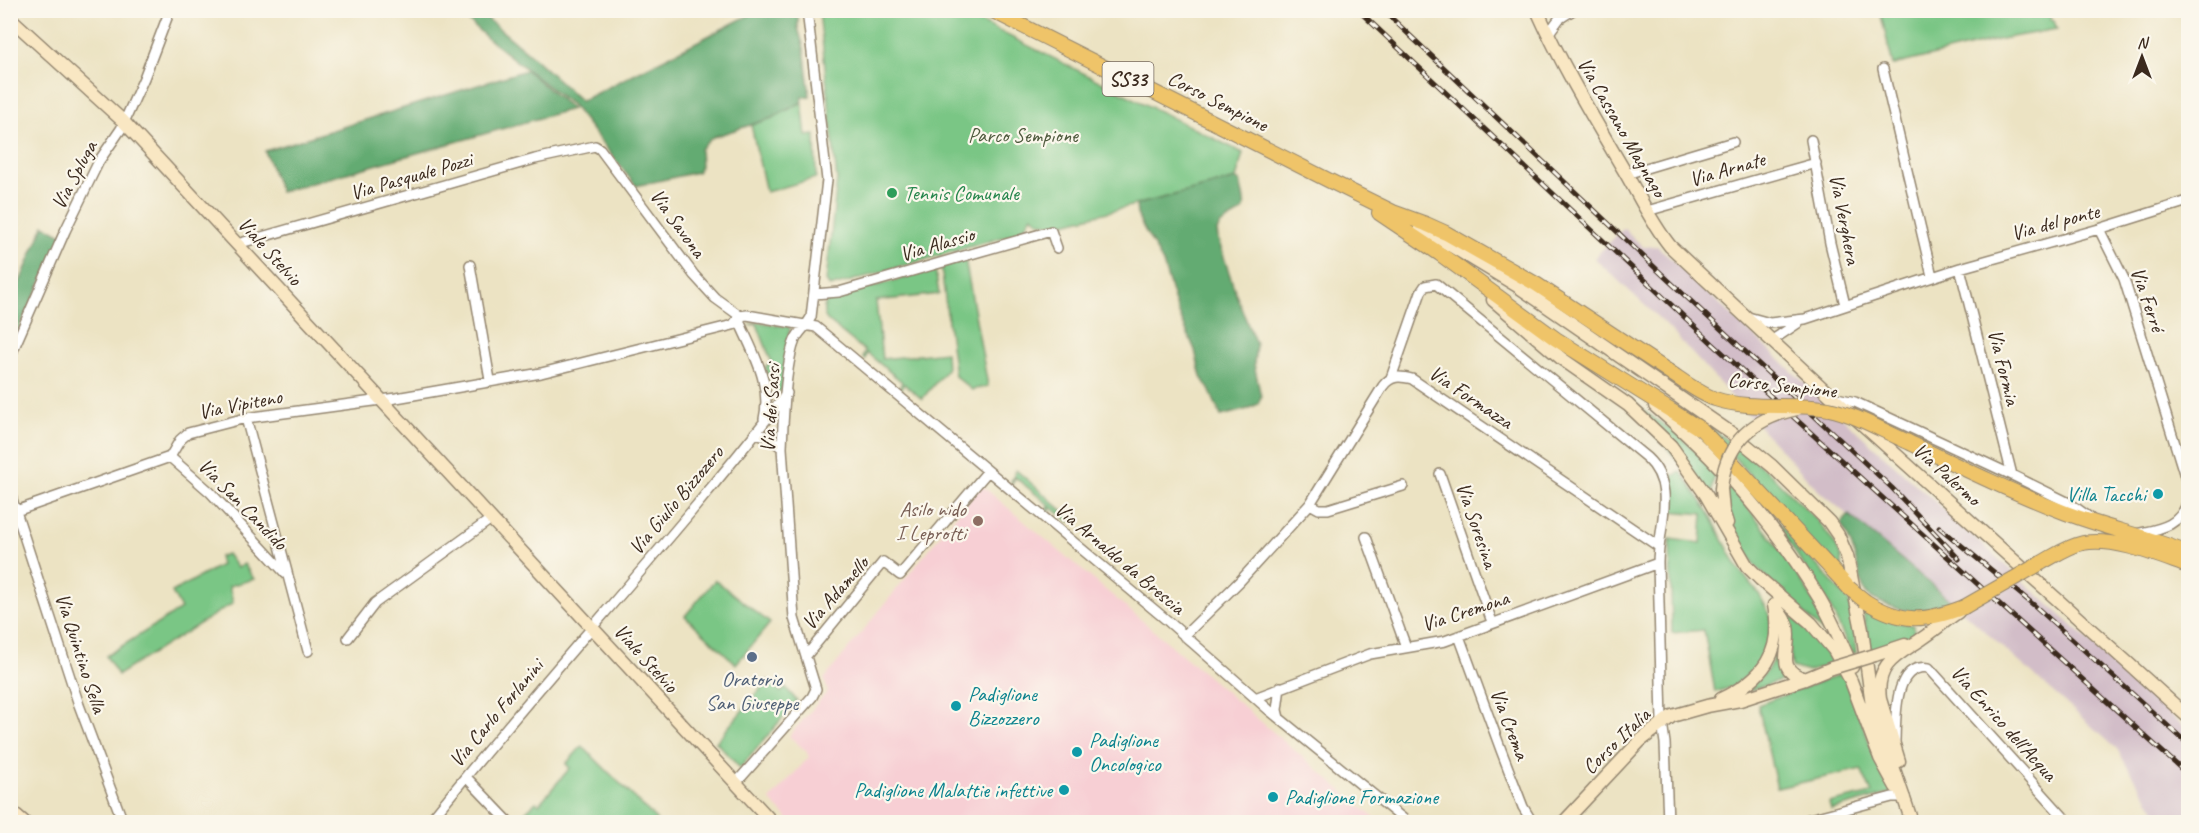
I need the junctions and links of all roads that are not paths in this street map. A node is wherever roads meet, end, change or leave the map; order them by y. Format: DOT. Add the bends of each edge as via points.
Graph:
graph roads {
  1 [pos="170,10"];
  2 [pos="807,10"];
  3 [pos="991,10"];
  4 [pos="1537,10"];
  5 [pos="1573,10"];
  6 [pos="10,18"];
  7 [pos="1548,34"];
  8 [pos="1883,69"];
  9 [pos="123,121"];
  10 [pos="1811,140"];
  11 [pos="1733,142"];
  12 [pos="595,146"];
  13 [pos="1816,163"];
  14 [pos="1626,174"];
  15 [pos="1330,181"];
  16 [pos="2188,201"];
  17 [pos="1647,210"];
  18 [pos="1393,212"];
  19 [pos="2098,229"];
  20 [pos="237,244"];
  21 [pos="1057,248"];
  22 [pos="1440,254"];
  23 [pos="1681,258"];
  24 [pos="470,265"];
  25 [pos="1960,268"];
  26 [pos="1932,276"];
  27 [pos="814,294"];
  28 [pos="1845,305"];
  29 [pos="1743,314"];
  30 [pos="740,316"];
  31 [pos="1805,319"];
  32 [pos="808,325"];
  33 [pos="1771,341"];
  34 [pos="11,356"];
  35 [pos="1391,378"];
  36 [pos="490,380"];
  37 [pos="765,380"];
  38 [pos="1636,390"];
  39 [pos="787,393"];
  40 [pos="1832,397"];
  41 [pos="380,399"];
  42 [pos="1810,407"];
  43 [pos="246,418"];
  44 [pos="763,422"];
  45 [pos="755,433"];
  46 [pos="782,448"];
  47 [pos="170,457"];
  48 [pos="988,471"];
  49 [pos="1440,474"];
  50 [pos="2012,475"];
  51 [pos="1403,486"];
  52 [pos="2188,486"];
  53 [pos="10,493"];
  54 [pos="2188,501"];
  55 [pos="1310,504"];
  56 [pos="16,511"];
  57 [pos="491,519"];
  58 [pos="2100,524"];
  59 [pos="2135,534"];
  60 [pos="1366,537"];
  61 [pos="1658,546"];
  62 [pos="1738,550"];
  63 [pos="2188,551"];
  64 [pos="1658,563"];
  65 [pos="2188,566"];
  66 [pos="289,577"];
  67 [pos="1760,579"];
  68 [pos="1774,605"];
  69 [pos="1964,607"];
  70 [pos="1492,622"];
  71 [pos="591,627"];
  72 [pos="1184,636"];
  73 [pos="1458,636"];
  74 [pos="348,638"];
  75 [pos="1923,638"];
  76 [pos="1406,647"];
  77 [pos="308,651"];
  78 [pos="806,656"];
  79 [pos="1805,679"];
  80 [pos="1280,687"];
  81 [pos="1255,698"];
  82 [pos="1707,706"];
  83 [pos="2188,717"];
  84 [pos="1279,718"];
  85 [pos="1662,722"];
  86 [pos="1895,746"];
  87 [pos="1880,758"];
  88 [pos="466,777"];
  89 [pos="736,783"];
  90 [pos="1905,797"];
  91 [pos="10,810"];
  92 [pos="24,822"];
  93 [pos="123,822"];
  94 [pos="429,822"];
  95 [pos="509,822"];
  96 [pos="772,822"];
  97 [pos="1407,822"];
  98 [pos="1532,822"];
  99 [pos="1564,822"];
  100 [pos="1668,822"];
  101 [pos="1798,822"];
  102 [pos="1912,822"];
  103 [pos="2068,822"];
  1 -- 9 [label="street, Via Spluga"];
  2 -- 27 [label="street, Via dei Sassi" via="827,180"];
  3 -- 15 [label="main road, Corso Sempione / SS33"];
  4 -- 7 [label="street, Via Cassano Magnago"];
  5 -- 7 [label="street" via="1559,19"];
  6 -- 9 [label="street, Viale Stelvio"];
  7 -- 14 [label="street, Via Cassano Magnago"];
  8 -- 26 [label="street"];
  9 -- 20 [label="street, Viale Stelvio"];
  9 -- 34 [label="street, Via Spluga" via="65,231"];
  10 -- 13 [label="street, Via Verghera"];
  11 -- 14 [label="street"];
  12 -- 20 [label="street, Via Pasquale Pozzi" via="524,162"];
  12 -- 30 [label="street, Via Savona" via="694,276"];
  13 -- 17 [label="street, Via Arnate"];
  13 -- 28 [label="street, Via Verghera"];
  14 -- 17 [label="street, Via Cassano Magnago"];
  15 -- 18 [label="main road, Corso Sempione"];
  15 -- 22 [label="main road, Corso Sempione"];
  16 -- 19 [label="street, Via del ponte"];
  17 -- 23 [label="street, Via Cassano Magnago"];
  18 -- 42 [label="main road, Corso Sempione, bridge" via="1426,224 1519,274 1706,395 1740,404"];
  18 -- 90 [label="street" via="1516,285 1726,430 1772,466 1829,522 1847,556 1872,705"];
  19 -- 25 [label="street, Via del ponte"];
  19 -- 52 [label="street, Via Ferré" via="2124,279"];
  20 -- 41 [label="street, Viale Stelvio"];
  21 -- 27 [label="street, Via Alassio" via="1051,231 839,292"];
  22 -- 38 [label="main road, Corso Sempione" via="1556,339"];
  22 -- 62 [label="street" via="1554,353 1652,426 1687,467"];
  23 -- 29 [label="street, Via Palermo"];
  24 -- 36 [label="street"];
  25 -- 26 [label="street, Via del ponte"];
  25 -- 50 [label="street, Via Formia"];
  26 -- 28 [label="street, Via del ponte"];
  27 -- 32 [label="street, Via dei Sassi"];
  28 -- 31 [label="street, Via del ponte"];
  29 -- 31 [label="street, Via del ponte" via="1770,323"];
  29 -- 33 [label="street, Via Palermo"];
  30 -- 32 [label="street"];
  30 -- 36 [label="street, Via Vipiteno" via="733,325 617,355"];
  30 -- 37 [label="street"];
  31 -- 33 [label="street, Via del ponte"];
  32 -- 39 [label="street, Via dei Sassi" via="794,342"];
  32 -- 48 [label="street, Via Arnaldo da Brescia" via="816,327"];
  33 -- 40 [label="street, Via Palermo"];
  35 -- 55 [label="street"];
  35 -- 61 [label="street, Via Formazza" via="1412,379"];
  35 -- 61 [label="street" via="1421,292 1425,286 1436,284 1653,463 1660,473 1664,493 1664,526"];
  36 -- 41 [label="street, Via Vipiteno"];
  37 -- 39 [label="street" via="774,394"];
  37 -- 44 [label="street"];
  38 -- 69 [label="main road, Corso Sempione, bridge" via="1709,436 1865,601 1892,614 1916,619 1941,616"];
  38 -- 87 [label="street" via="1696,441 1768,523 1816,593 1858,680"];
  39 -- 44 [label="street, Via Giulio Bizzozero"];
  39 -- 46 [label="street, Via dei Sassi"];
  40 -- 50 [label="street" via="1855,402"];
  40 -- 83 [label="street, Via Palermo"];
  41 -- 43 [label="street, Via Vipiteno"];
  41 -- 57 [label="street, Viale Stelvio"];
  42 -- 58 [label="main road, Corso Sempione, bridge" via="1842,412 2010,490"];
  42 -- 62 [label="street, bridge" via="1776,414 1749,429 1728,459 1721,489 1723,511"];
  43 -- 47 [label="street, Via Vipiteno" via="188,433"];
  43 -- 66 [label="street, Via San Candido"];
  44 -- 45 [label="street, Via Giulio Bizzozero"];
  45 -- 46 [label="street" via="769,437"];
  45 -- 71 [label="street, Via Giulio Bizzozero"];
  46 -- 78 [label="street, Via dei Sassi" via="794,618"];
  47 -- 56 [label="street"];
  47 -- 66 [label="street, Via San Candido" via="210,492"];
  48 -- 72 [label="street, Via Arnaldo da Brescia"];
  48 -- 78 [label="street, Via Adamello" via="900,575 884,562"];
  49 -- 70 [label="street, Via Soresina"];
  50 -- 58 [label="street" via="2069,503"];
  51 -- 55 [label="street" via="1325,510"];
  53 -- 56 [label="street, Via Quintino Sella"];
  54 -- 59 [label="street" via="2182,515 2172,524"];
  55 -- 72 [label="street"];
  56 -- 93 [label="street, Via Quintino Sella" via="81,711"];
  57 -- 71 [label="street, Viale Stelvio"];
  57 -- 74 [label="street" via="375,603"];
  58 -- 59 [label="main road, Corso Sempione"];
  59 -- 63 [label="main road, Corso Sempione"];
  60 -- 76 [label="street"];
  61 -- 64 [label="street"];
  62 -- 67 [label="street"];
  64 -- 70 [label="street, Via Cremona"];
  64 -- 85 [label="street"];
  65 -- 69 [label="main road, Corso Sempione, bridge" via="2103,542 2078,545"];
  66 -- 77 [label="street, Via San Candido"];
  67 -- 68 [label="street"];
  67 -- 87 [label="street" via="1804,617 1834,650 1854,688"];
  68 -- 79 [label="street" via="1787,626 1787,666"];
  68 -- 82 [label="street" via="1776,639 1765,666 1737,691"];
  69 -- 75 [label="street"];
  70 -- 73 [label="street, Via Cremona"];
  71 -- 88 [label="street, Via Carlo Forlanini"];
  71 -- 89 [label="street, Viale Stelvio"];
  72 -- 81 [label="street, Via Arnaldo da Brescia"];
  73 -- 76 [label="street, Via Cremona"];
  73 -- 98 [label="street, Via Crema"];
  75 -- 79 [label="street, bridge"];
  75 -- 86 [label="street" via="1899,653 1881,674 1880,699"];
  76 -- 80 [label="street, Via Cremona" via="1370,654"];
  78 -- 89 [label="street, Via dei Sassi" via="816,687 814,694"];
  79 -- 82 [label="street"];
  80 -- 81 [label="street, Via Cremona"];
  80 -- 84 [label="street"];
  81 -- 84 [label="street, Via Arnaldo da Brescia"];
  82 -- 85 [label="street, Corso Italia"];
  84 -- 97 [label="street, Via Arnaldo da Brescia"];
  85 -- 99 [label="street, Corso Italia"];
  85 -- 100 [label="street"];
  86 -- 90 [label="street"];
  86 -- 103 [label="street, Via Enrico dell'Acqua" via="1899,690 1913,671 1929,668"];
  87 -- 90 [label="street"];
  88 -- 94 [label="street, Via Carlo Forlanini"];
  88 -- 95 [label="street"];
  89 -- 96 [label="street, Viale Stelvio"];
  90 -- 101 [label="street"];
  90 -- 102 [label="street"];
  91 -- 92 [label="street"];
}
